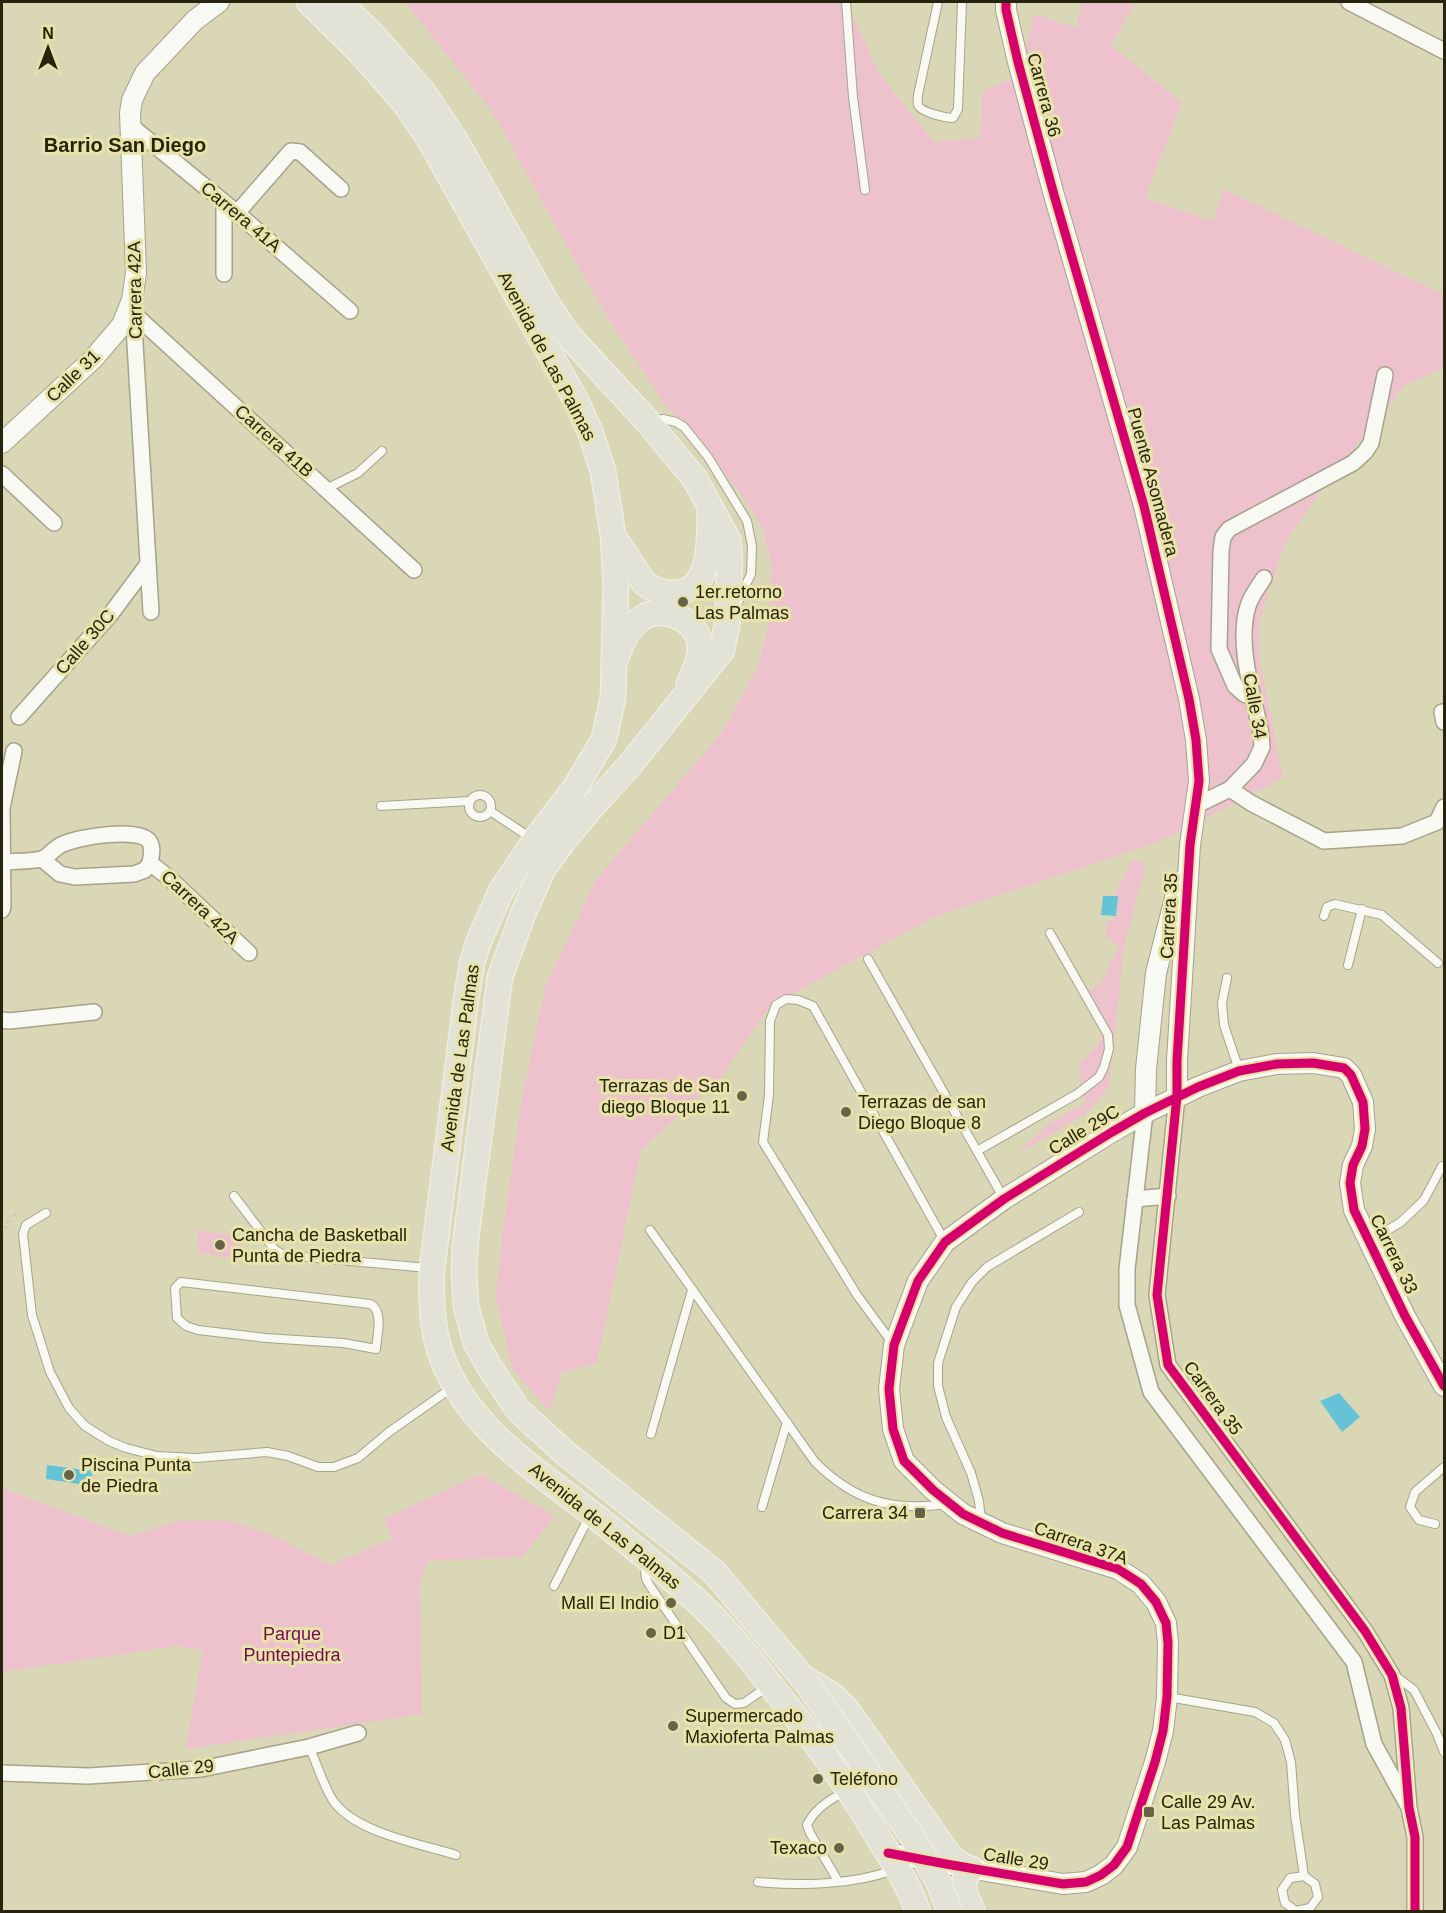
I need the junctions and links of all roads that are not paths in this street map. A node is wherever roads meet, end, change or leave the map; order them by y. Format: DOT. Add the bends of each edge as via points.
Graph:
graph roads {
  1 [pos="309,2"];
  2 [pos="339,2"];
  3 [pos="846,2"];
  4 [pos="938,2"];
  5 [pos="962,2"];
  6 [pos="1006,2"];
  7 [pos="1350,2"];
  8 [pos="215,3"];
  9 [pos="1444,51"];
  10 [pos="130,125"];
  11 [pos="340,189"];
  12 [pos="865,190"];
  13 [pos="1054,195"];
  14 [pos="224,203"];
  15 [pos="237,213"];
  16 [pos="224,274"];
  17 [pos="133,306"];
  18 [pos="350,311"];
  19 [pos="1384,375"];
  20 [pos="648,422"];
  21 [pos="2,442"];
  22 [pos="382,451"];
  23 [pos="2,474"];
  24 [pos="326,489"];
  25 [pos="710,506"];
  26 [pos="54,523"];
  27 [pos="613,535"];
  28 [pos="148,564"];
  29 [pos="414,570"];
  30 [pos="1264,578"];
  31 [pos="151,612"];
  32 [pos="727,625"];
  33 [pos="614,665"];
  34 [pos="683,697"];
  35 [pos="1254,698"];
  36 [pos="18,717"];
  37 [pos="14,751"];
  38 [pos="1199,781"];
  39 [pos="1230,789"];
  40 [pos="470,801"];
  41 [pos="381,806"];
  42 [pos="1195,806"];
  43 [pos="1444,807"];
  44 [pos="490,811"];
  45 [pos="535,840"];
  46 [pos="1190,845"];
  47 [pos="42,859"];
  48 [pos="2,862"];
  49 [pos="150,864"];
  50 [pos="1362,909"];
  51 [pos="2,910"];
  52 [pos="1324,916"];
  53 [pos="1050,933"];
  54 [pos="249,953"];
  55 [pos="868,959"];
  56 [pos="1438,963"];
  57 [pos="1348,965"];
  58 [pos="1227,978"];
  59 [pos="94,1012"];
  60 [pos="2,1020"];
  61 [pos="1239,1071"];
  62 [pos="1177,1096"];
  63 [pos="1145,1113"];
  64 [pos="1365,1129"];
  65 [pos="977,1151"];
  66 [pos="1442,1166"];
  67 [pos="234,1196"];
  68 [pos="1168,1196"];
  69 [pos="1004,1199"];
  70 [pos="1135,1199"];
  71 [pos="1078,1212"];
  72 [pos="46,1213"];
  73 [pos="650,1230"];
  74 [pos="945,1242"];
  75 [pos="1370,1242"];
  76 [pos="432,1269"];
  77 [pos="176,1288"];
  78 [pos="692,1290"];
  79 [pos="894,1345"];
  80 [pos="455,1386"];
  81 [pos="1444,1386"];
  82 [pos="889,1389"];
  83 [pos="787,1422"];
  84 [pos="651,1434"];
  85 [pos="1444,1467"];
  86 [pos="948,1504"];
  87 [pos="762,1507"];
  88 [pos="591,1513"];
  89 [pos="981,1523"];
  90 [pos="1435,1524"];
  91 [pos="644,1557"];
  92 [pos="554,1586"];
  93 [pos="1392,1675"];
  94 [pos="805,1680"];
  95 [pos="770,1685"];
  96 [pos="1167,1697"];
  97 [pos="358,1733"];
  98 [pos="309,1747"];
  99 [pos="1444,1752"];
  100 [pos="2,1773"];
  101 [pos="849,1790"];
  102 [pos="1409,1808"];
  103 [pos="1127,1847"];
  104 [pos="456,1855"];
  105 [pos="893,1860"];
  106 [pos="969,1868"];
  107 [pos="1304,1876"];
  108 [pos="838,1881"];
  109 [pos="758,1882"];
  110 [pos="918,1911"];
  111 [pos="950,1911"];
  112 [pos="973,1911"];
  113 [pos="1415,1911"];
  1 -- 27 [label="main road, Avenida de Las Palmas" via="404,102 429,139 590,432 603,471"];
  2 -- 20 [label="main road, Avenida de Las Palmas" via="423,92 457,143 568,335"];
  3 -- 12 [label="lane"];
  4 -- 5 [label="lane" via="918,104 920,109 946,118 953,118 958,109"];
  6 -- 13 [label="street, Carrera 36"];
  7 -- 9 [label="street"];
  8 -- 10 [label="street, Carrera 42A" via="145,73 132,100"];
  10 -- 14 [label="street, Carrera 41A"];
  10 -- 17 [label="street, Carrera 42A" via="136,273"];
  11 -- 15 [label="street" via="300,152 291,151"];
  13 -- 38 [label="street, Puente Asomadera" via="1144,506 1189,699"];
  14 -- 15 [label="street, Carrera 41A"];
  14 -- 16 [label="street"];
  15 -- 18 [label="street, Carrera 41A"];
  17 -- 21 [label="street, Calle 31" via="93,359"];
  17 -- 24 [label="street, Carrera 41B"];
  17 -- 28 [label="street, Carrera 42A"];
  19 -- 35 [label="street" via="1371,443 1365,452 1353,463 1229,529 1223,537 1219,649 1235,687"];
  20 -- 25 [label="main road, Avenida de Las Palmas" via="694,479"];
  20 -- 32 [label="lane" via="663,419 684,427 708,457 747,521 752,546 751,574"];
  22 -- 24 [label="lane" via="358,474"];
  23 -- 26 [label="street"];
  24 -- 29 [label="street, Carrera 41B"];
  25 -- 27 [label="main road" via="708,557 698,582 683,592 651,589"];
  25 -- 32 [label="main road, Avenida de Las Palmas" via="728,540"];
  27 -- 33 [label="main road, Avenida de Las Palmas"];
  28 -- 31 [label="street, Carrera 42A"];
  28 -- 36 [label="street, Calle 30C" via="110,615"];
  30 -- 35 [label="street, Calle 34" via="1248,605 1244,631"];
  32 -- 34 [label="main road, Avenida de Las Palmas" via="722,650"];
  33 -- 34 [label="main road" via="621,642 631,626 644,616 671,615 687,621 699,638 700,649"];
  33 -- 45 [label="main road, Avenida de Las Palmas" via="614,698 604,739 575,788"];
  34 -- 94 [label="main road, Avenida de Las Palmas" via="543,870 500,977 465,1246 466,1306 477,1343 518,1410 565,1453 714,1572"];
  35 -- 39 [label="street, Calle 34" via="1262,747 1254,765"];
  37 -- 48 [label="street" via="2,808"];
  38 -- 42 [label="street, Carrera 35"];
  39 -- 42 [label="street, Calle 34"];
  39 -- 43 [label="street" via="1324,841 1402,836 1437,822"];
  40 -- 41 [label="lane"];
  40 -- 44 [label="lane" via="470,811 478,817"];
  40 -- 44 [label="lane" via="483,795 491,801"];
  42 -- 46 [label="street, Carrera 35"];
  44 -- 45 [label="lane"];
  45 -- 76 [label="main road, Avenida de Las Palmas" via="501,891 472,963"];
  46 -- 62 [label="street, Carrera 35"];
  46 -- 63 [label="street, Carrera 35" via="1156,973"];
  47 -- 48 [label="street, Carrera 42A"];
  47 -- 49 [label="street, Carrera 42A" via="60,874 75,877 134,874"];
  47 -- 49 [label="street, Carrera 42A" via="69,842 135,834 152,847"];
  48 -- 51 [label="street"];
  49 -- 54 [label="street, Carrera 42A"];
  50 -- 52 [label="lane" via="1335,904 1327,907"];
  50 -- 56 [label="lane" via="1382,915"];
  50 -- 57 [label="lane"];
  53 -- 65 [label="lane" via="1108,1035 1104,1067 1099,1077 1077,1094"];
  55 -- 65 [label="lane"];
  58 -- 61 [label="lane" via="1222,1003 1224,1025"];
  59 -- 60 [label="street"];
  61 -- 62 [label="street, Calle 29C"];
  61 -- 64 [label="street, Calle 29C" via="1304,1063 1344,1068 1352,1075 1363,1102"];
  62 -- 63 [label="street, Calle 29C"];
  62 -- 68 [label="street, Carrera 35"];
  63 -- 69 [label="street, Calle 29C"];
  63 -- 70 [label="street, Carrera 35"];
  64 -- 75 [label="street, Carrera 33" via="1350,1183 1354,1210"];
  65 -- 69 [label="lane"];
  66 -- 75 [label="lane" via="1424,1200 1401,1222"];
  67 -- 76 [label="lane" via="274,1250 284,1255"];
  68 -- 70 [label="street"];
  68 -- 93 [label="street, Carrera 35" via="1157,1295 1168,1365 1365,1631"];
  69 -- 74 [label="street, Calle 29C"];
  70 -- 102 [label="street, Carrera 35" via="1127,1305 1151,1392 1354,1662 1374,1744"];
  71 -- 89 [label="lane" via="987,1267 972,1282 956,1307 938,1363 940,1396 971,1473"];
  72 -- 80 [label="lane" via="26,1225 23,1234 32,1315 50,1372 69,1408 85,1426 118,1444 157,1456 196,1458 267,1452 318,1467 334,1467 358,1458"];
  73 -- 78 [label="lane"];
  74 -- 79 [label="street, Calle 29C" via="918,1281"];
  74 -- 79 [label="lane" via="813,1006 786,999 776,1005 770,1021 769,1095 763,1142 857,1295"];
  75 -- 81 [label="street, Carrera 33"];
  76 -- 80 [label="main road, Avenida de Las Palmas" via="434,1326"];
  77 -- 77 [label="lane" via="177,1318 198,1330 376,1349 378,1313 370,1304 196,1283 181,1282"];
  78 -- 83 [label="lane"];
  78 -- 84 [label="lane"];
  79 -- 82 [label="street, Calle 29C"];
  80 -- 88 [label="main road, Avenida de Las Palmas" via="480,1422"];
  82 -- 86 [label="street, Carrera 37A" via="893,1429 904,1461"];
  83 -- 86 [label="lane" via="815,1462 856,1494 887,1504"];
  83 -- 87 [label="lane"];
  85 -- 90 [label="lane" via="1415,1492 1410,1507 1419,1520"];
  86 -- 89 [label="street, Carrera 37A"];
  88 -- 91 [label="main road, Avenida de Las Palmas"];
  88 -- 92 [label="lane"];
  89 -- 96 [label="street, Carrera 37A" via="1118,1569 1141,1584 1166,1623"];
  91 -- 95 [label="main road, Avenida de Las Palmas" via="701,1605"];
  91 -- 95 [label="lane" via="646,1579 726,1698 735,1704 744,1703"];
  93 -- 99 [label="lane" via="1414,1690"];
  93 -- 102 [label="street, Carrera 35" via="1401,1708"];
  94 -- 106 [label="main road" via="832,1695 847,1710 946,1851"];
  94 -- 111 [label="main road, Avenida de Las Palmas, bridge" via="914,1838"];
  95 -- 101 [label="main road, Avenida de Las Palmas"];
  96 -- 103 [label="street, Carrera 37A" via="1155,1762"];
  96 -- 107 [label="lane" via="1255,1712 1274,1723 1292,1762"];
  97 -- 98 [label="street, Calle 29"];
  98 -- 100 [label="street, Calle 29" via="201,1769 88,1776"];
  98 -- 104 [label="lane" via="334,1802 352,1818 372,1830"];
  101 -- 105 [label="main road, Avenida de Las Palmas"];
  101 -- 108 [label="lane" via="831,1799 807,1825"];
  102 -- 113 [label="street, Carrera 35" via="1415,1837"];
  103 -- 106 [label="street, Calle 29" via="1114,1865 1086,1882 1063,1884"];
  105 -- 106 [label="street, Calle 29"];
  105 -- 108 [label="lane" via="877,1876"];
  105 -- 110 [label="main road, Avenida de Las Palmas"];
  106 -- 112 [label="main road" via="963,1884"];
  107 -- 107 [label="lane" via="1290,1878 1282,1890 1285,1903 1296,1911 1310,1908 1318,1897 1315,1884"];
  108 -- 109 [label="lane"];
}
